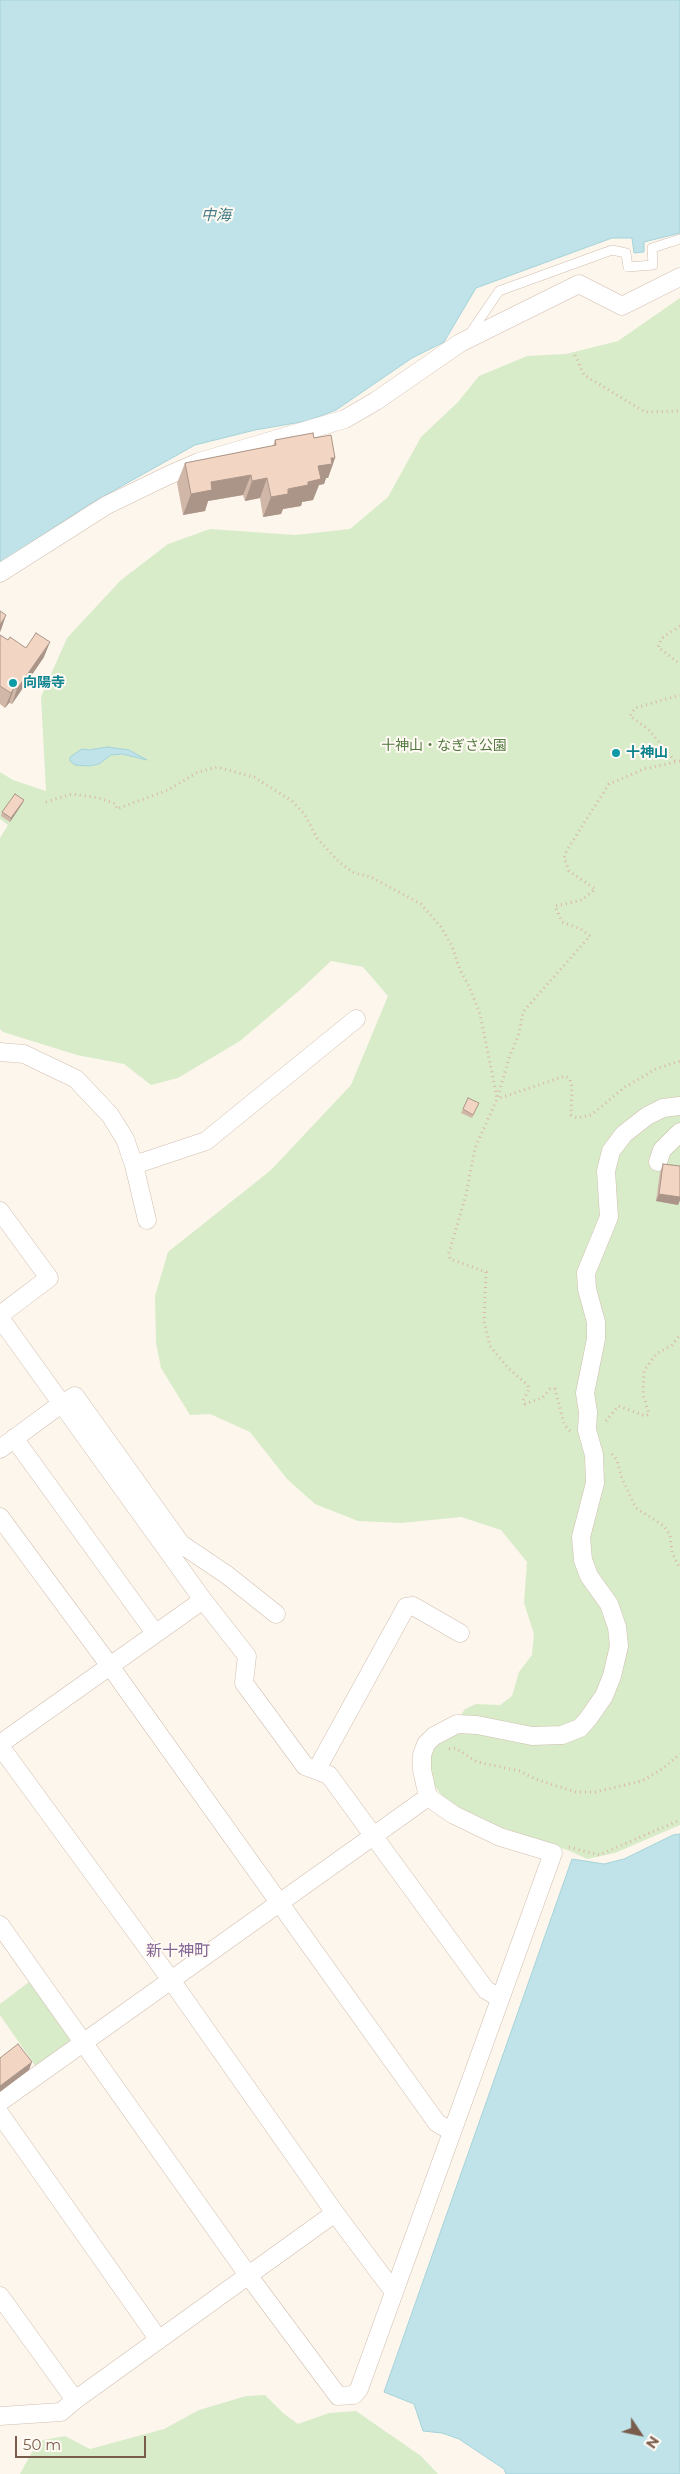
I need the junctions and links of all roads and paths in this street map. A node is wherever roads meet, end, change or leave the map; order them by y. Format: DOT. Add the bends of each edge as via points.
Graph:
graph roads {
  1 [pos="680,239"];
  2 [pos="680,278"];
  3 [pos="460,343"];
  4 [pos="575,355"];
  5 [pos="680,411"];
  6 [pos="0,573"];
  7 [pos="680,626"];
  8 [pos="680,664"];
  9 [pos="680,695"];
  10 [pos="678,761"];
  11 [pos="46,802"];
  12 [pos="356,1019"];
  13 [pos="0,1052"];
  14 [pos="680,1061"];
  15 [pos="498,1097"];
  16 [pos="680,1106"];
  17 [pos="680,1132"];
  18 [pos="658,1162"];
  19 [pos="134,1165"];
  20 [pos="1,1216"];
  21 [pos="147,1220"];
  22 [pos="0,1317"];
  23 [pos="680,1336"];
  24 [pos="62,1404"];
  25 [pos="6,1439"];
  26 [pos="591,1441"];
  27 [pos="0,1517"];
  28 [pos="680,1568"];
  29 [pos="203,1600"];
  30 [pos="276,1614"];
  31 [pos="460,1632"];
  32 [pos="155,1634"];
  33 [pos="110,1666"];
  34 [pos="0,1745"];
  35 [pos="447,1749"];
  36 [pos="680,1754"];
  37 [pos="317,1769"];
  38 [pos="428,1797"];
  39 [pos="680,1820"];
  40 [pos="375,1837"];
  41 [pos="552,1853"];
  42 [pos="278,1904"];
  43 [pos="0,1925"];
  44 [pos="171,1980"];
  45 [pos="500,1998"];
  46 [pos="84,2042"];
  47 [pos="0,2102"];
  48 [pos="0,2114"];
  49 [pos="450,2131"];
  50 [pos="335,2213"];
  51 [pos="248,2275"];
  52 [pos="394,2292"];
  53 [pos="0,2296"];
  54 [pos="159,2340"];
  55 [pos="75,2400"];
  56 [pos="0,2416"];
  1 -- 3 [label="lane" via="652,248 653,265 628,267 626,253 612,250 499,291 466,340"];
  2 -- 3 [label="street" via="622,306 579,284"];
  3 -- 6 [label="street" via="376,402 345,419 199,462 169,475 106,505"];
  4 -- 5 [label="path" via="584,375 645,412"];
  7 -- 8 [label="path" via="662,638 658,647"];
  9 -- 10 [label="path" via="635,708 630,716 648,728"];
  10 -- 15 [label="path" via="627,774 609,784 567,850 564,858 569,871 595,889 582,900 555,906 562,922 590,936 523,1012"];
  11 -- 15 [label="path" via="72,794 99,798 116,804 117,809 168,790 198,772 217,767 254,776 292,801 305,815 317,838 339,862 354,873 371,877 421,904 441,927 480,1014"];
  12 -- 19 [label="street" via="206,1140"];
  13 -- 19 [label="street" via="24,1054 76,1079 110,1115 126,1139"];
  14 -- 15 [label="path" via="656,1068 591,1115 577,1118 571,1115 572,1088 570,1079 565,1076"];
  15 -- 26 [label="path" via="475,1148 466,1195 449,1252 450,1259 486,1272 484,1321 490,1346 528,1385 525,1404 555,1389 564,1424 583,1442"];
  16 -- 26 [label="street" via="663,1108 647,1116 624,1134 611,1152 606,1171 609,1217 586,1273 596,1322 585,1392 587,1430"];
  17 -- 18 [label="street" via="662,1150"];
  19 -- 21 [label="street"];
  20 -- 22 [label="street" via="49,1278"];
  22 -- 24 [label="street"];
  23 -- 26 [label="path" via="656,1354 644,1371 642,1394 649,1414 646,1416 618,1406"];
  24 -- 25 [label="street"];
  24 -- 29 [label="street"];
  24 -- 30 [label="street" via="75,1396 181,1544"];
  25 -- 32 [label="street"];
  26 -- 28 [label="path" via="601,1444 617,1460 636,1508 664,1526"];
  26 -- 38 [label="street" via="595,1483 581,1537 583,1560 588,1576 609,1604 619,1646 604,1696 588,1719 572,1732 532,1736 457,1724 434,1736 422,1755"];
  27 -- 33 [label="street"];
  29 -- 32 [label="street"];
  29 -- 37 [label="street" via="247,1656 244,1683 305,1766"];
  31 -- 37 [label="street" via="413,1606 406,1607"];
  32 -- 33 [label="street"];
  33 -- 34 [label="street"];
  33 -- 42 [label="street"];
  34 -- 44 [label="street"];
  35 -- 36 [label="path" via="456,1748 477,1762 520,1771 576,1792 595,1792 642,1781"];
  37 -- 40 [label="street" via="329,1775"];
  38 -- 40 [label="street"];
  38 -- 41 [label="street" via="454,1815 500,1837"];
  39 -- 41 [label="path" via="599,1855 564,1846"];
  40 -- 42 [label="street"];
  40 -- 45 [label="street" via="486,1990"];
  41 -- 45 [label="street"];
  42 -- 44 [label="street"];
  42 -- 49 [label="street" via="437,2123"];
  43 -- 46 [label="street"];
  44 -- 46 [label="street"];
  44 -- 50 [label="street"];
  45 -- 49 [label="street"];
  46 -- 47 [label="street"];
  46 -- 51 [label="street"];
  48 -- 54 [label="street"];
  49 -- 52 [label="street"];
  50 -- 51 [label="street"];
  50 -- 52 [label="street"];
  51 -- 52 [label="street" via="338,2396 354,2395 359,2389"];
  51 -- 54 [label="street"];
  53 -- 55 [label="street"];
  54 -- 55 [label="street"];
  55 -- 56 [label="street" via="61,2412"];
}
